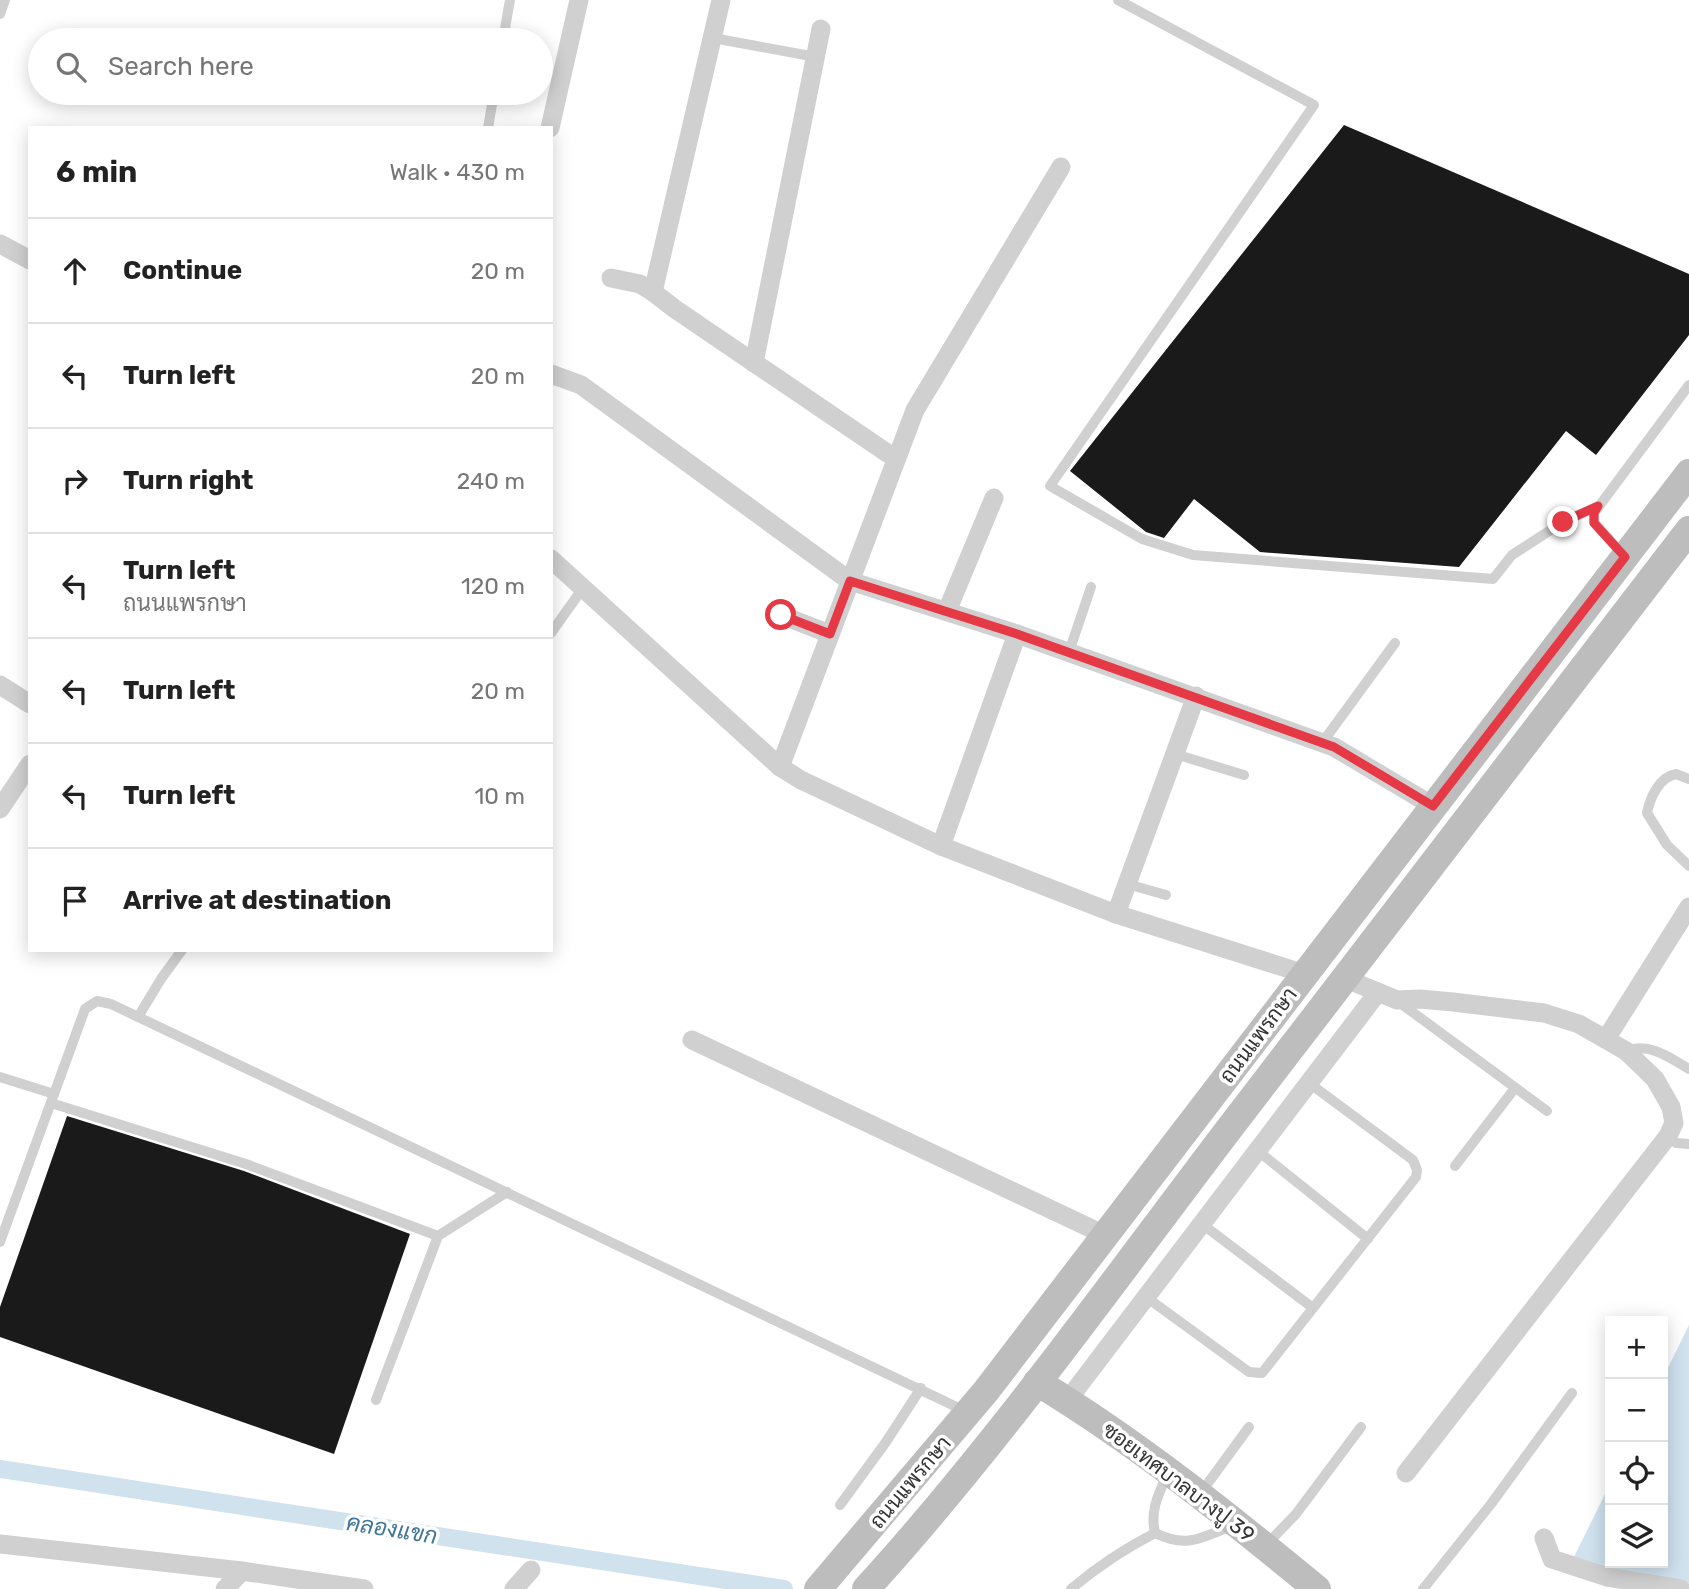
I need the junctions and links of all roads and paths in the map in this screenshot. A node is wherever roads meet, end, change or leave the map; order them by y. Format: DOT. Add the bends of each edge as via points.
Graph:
graph roads {
  1 [pos="5,0"];
  2 [pos="510,0"];
  3 [pos="579,0"];
  4 [pos="721,0"];
  5 [pos="1118,0"];
  6 [pos="0,14"];
  7 [pos="505,28"];
  8 [pos="821,29"];
  9 [pos="713,37"];
  10 [pos="816,57"];
  11 [pos="492,105"];
  12 [pos="488,126"];
  13 [pos="550,126"];
  14 [pos="1061,167"];
  15 [pos="0,244"];
  16 [pos="28,259"];
  17 [pos="611,278"];
  18 [pos="653,292"];
  19 [pos="754,363"];
  20 [pos="553,375"];
  21 [pos="1689,386"];
  22 [pos="896,459"];
  23 [pos="1689,473"];
  24 [pos="994,498"];
  25 [pos="1598,506"];
  26 [pos="1686,541"];
  27 [pos="1625,557"];
  28 [pos="553,561"];
  29 [pos="1653,577"];
  30 [pos="850,581"];
  31 [pos="1091,587"];
  32 [pos="583,588"];
  33 [pos="947,611"];
  34 [pos="781,615"];
  35 [pos="553,631"];
  36 [pos="830,634"];
  37 [pos="1017,634"];
  38 [pos="1395,643"];
  39 [pos="1069,652"];
  40 [pos="0,685"];
  41 [pos="1196,696"];
  42 [pos="28,703"];
  43 [pos="1322,743"];
  44 [pos="1175,754"];
  45 [pos="28,767"];
  46 [pos="780,767"];
  47 [pos="1244,775"];
  48 [pos="1689,779"];
  49 [pos="1433,806"];
  50 [pos="0,809"];
  51 [pos="941,846"];
  52 [pos="1689,866"];
  53 [pos="1127,884"];
  54 [pos="1166,895"];
  55 [pos="1689,907"];
  56 [pos="1116,914"];
  57 [pos="181,952"];
  58 [pos="1304,974"];
  59 [pos="1344,978"];
  60 [pos="1378,992"];
  61 [pos="1397,1000"];
  62 [pos="138,1017"];
  63 [pos="1606,1039"];
  64 [pos="692,1040"];
  65 [pos="1626,1051"];
  66 [pos="1689,1069"];
  67 [pos="0,1077"];
  68 [pos="1309,1083"];
  69 [pos="1515,1088"];
  70 [pos="52,1099"];
  71 [pos="1547,1111"];
  72 [pos="1668,1136"];
  73 [pos="1689,1144"];
  74 [pos="1258,1151"];
  75 [pos="1455,1166"];
  76 [pos="507,1192"];
  77 [pos="1202,1224"];
  78 [pos="1105,1235"];
  79 [pos="438,1236"];
  80 [pos="1368,1239"];
  81 [pos="0,1242"];
  82 [pos="1146,1297"];
  83 [pos="1313,1308"];
  84 [pos="1037,1382"];
  85 [pos="920,1388"];
  86 [pos="1572,1393"];
  87 [pos="376,1400"];
  88 [pos="1067,1401"];
  89 [pos="968,1412"];
  90 [pos="1250,1427"];
  91 [pos="1361,1427"];
  92 [pos="1169,1472"];
  93 [pos="1406,1474"];
  94 [pos="1200,1494"];
  95 [pos="840,1505"];
  96 [pos="1238,1524"];
  97 [pos="1154,1533"];
  98 [pos="1544,1538"];
  99 [pos="0,1544"];
  100 [pos="1265,1546"];
  101 [pos="531,1570"];
  102 [pos="242,1571"];
  103 [pos="874,1581"];
  104 [pos="225,1589"];
  105 [pos="364,1589"];
  106 [pos="514,1589"];
  107 [pos="818,1589"];
  108 [pos="1071,1589"];
  109 [pos="1317,1589"];
  110 [pos="1423,1589"];
  111 [pos="1682,1589"];
  1 -- 6 [label="lane"];
  2 -- 7 [label="lane"];
  3 -- 13 [label="street"];
  4 -- 9 [label="street"];
  5 -- 25 [label="lane" via="1314,105 1049,486 1142,539 1193,555 1493,579 1512,555"];
  8 -- 10 [label="street"];
  9 -- 10 [label="lane"];
  9 -- 18 [label="street"];
  10 -- 19 [label="street"];
  11 -- 12 [label="lane"];
  14 -- 22 [label="street" via="915,410"];
  15 -- 16 [label="street"];
  17 -- 18 [label="street"];
  18 -- 19 [label="street"];
  19 -- 22 [label="street"];
  20 -- 30 [label="street" via="581,385"];
  21 -- 25 [label="lane"];
  22 -- 30 [label="street"];
  23 -- 27 [label="main road, ถนนแพรกษา"];
  24 -- 33 [label="street"];
  25 -- 27 [label="lane" via="1594,523"];
  26 -- 29 [label="main road, ถนนแพรกษา"];
  27 -- 29 [label="main road"];
  27 -- 49 [label="main road, ถนนแพรกษา"];
  28 -- 32 [label="street"];
  29 -- 59 [label="main road, ถนนแพรกษา"];
  30 -- 33 [label="street"];
  30 -- 36 [label="street"];
  31 -- 39 [label="lane"];
  32 -- 35 [label="lane"];
  32 -- 46 [label="street"];
  33 -- 37 [label="street"];
  34 -- 36 [label="street"];
  36 -- 46 [label="street"];
  37 -- 39 [label="street"];
  37 -- 51 [label="street"];
  38 -- 43 [label="lane"];
  39 -- 41 [label="street"];
  40 -- 42 [label="street"];
  41 -- 43 [label="street"];
  41 -- 44 [label="street"];
  43 -- 49 [label="street"];
  44 -- 47 [label="lane"];
  44 -- 53 [label="street"];
  45 -- 50 [label="street"];
  46 -- 51 [label="street"];
  48 -- 52 [label="lane" via="1676,774 1662,780 1647,813 1667,845"];
  49 -- 58 [label="main road, ถนนแพรกษา"];
  51 -- 56 [label="street"];
  53 -- 54 [label="lane"];
  53 -- 56 [label="street"];
  55 -- 63 [label="street"];
  56 -- 58 [label="street"];
  57 -- 62 [label="lane"];
  58 -- 78 [label="main road, ถนนแพรกษา"];
  59 -- 60 [label="street"];
  59 -- 84 [label="main road, ถนนแพรกษา"];
  60 -- 61 [label="street"];
  60 -- 68 [label="street"];
  61 -- 63 [label="street" via="1544,1013"];
  61 -- 69 [label="lane"];
  62 -- 70 [label="lane" via="97,1001 85,1009"];
  62 -- 76 [label="lane"];
  63 -- 65 [label="street"];
  64 -- 78 [label="street"];
  65 -- 66 [label="lane" via="1638,1046 1660,1052"];
  65 -- 72 [label="street" via="1655,1079 1671,1107 1674,1123"];
  67 -- 70 [label="lane"];
  68 -- 74 [label="street"];
  68 -- 80 [label="lane" via="1412,1160 1417,1170"];
  69 -- 71 [label="lane"];
  69 -- 75 [label="lane"];
  70 -- 79 [label="lane" via="246,1164"];
  70 -- 81 [label="lane"];
  72 -- 73 [label="lane" via="1676,1143"];
  72 -- 93 [label="street"];
  74 -- 77 [label="street"];
  74 -- 80 [label="lane"];
  76 -- 79 [label="lane"];
  76 -- 85 [label="lane"];
  77 -- 82 [label="street"];
  77 -- 83 [label="lane"];
  78 -- 89 [label="main road, ถนนแพรกษา"];
  79 -- 87 [label="lane"];
  80 -- 83 [label="lane"];
  82 -- 83 [label="lane" via="1257,1374"];
  82 -- 88 [label="street"];
  84 -- 88 [label="main road, ซอยเทศบาลบางปู 39"];
  84 -- 103 [label="main road, ถนนแพรกษา"];
  85 -- 89 [label="lane"];
  85 -- 95 [label="lane"];
  86 -- 110 [label="lane"];
  88 -- 92 [label="main road, ซอยเทศบาลบางปู 39"];
  89 -- 107 [label="main road, ถนนแพรกษา"];
  90 -- 94 [label="lane"];
  91 -- 100 [label="lane" via="1296,1514"];
  92 -- 94 [label="main road, ซอยเทศบาลบางปู 39"];
  92 -- 97 [label="lane" via="1151,1518"];
  94 -- 96 [label="main road, ซอยเทศบาลบางปู 39"];
  96 -- 97 [label="lane" via="1190,1542 1171,1541"];
  96 -- 100 [label="main road, ซอยเทศบาลบางปู 39"];
  97 -- 108 [label="lane"];
  98 -- 111 [label="street" via="1552,1559 1607,1577"];
  99 -- 102 [label="street"];
  100 -- 109 [label="main road, ซอยเทศบาลบางปู 39"];
  101 -- 106 [label="street"];
  102 -- 104 [label="street"];
  102 -- 105 [label="street"];
}
